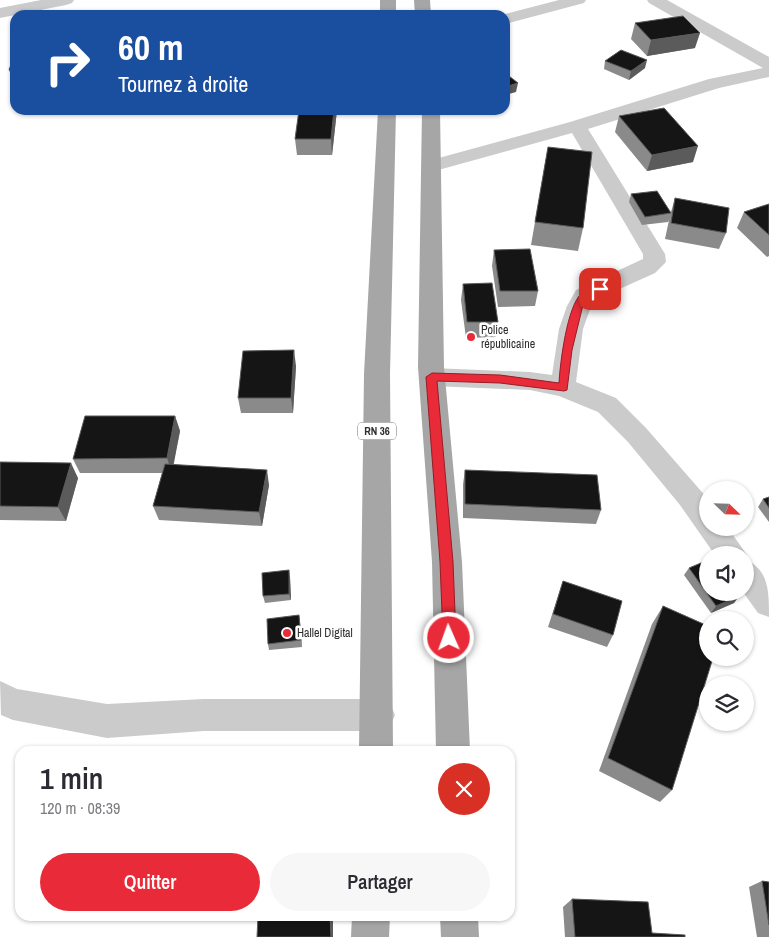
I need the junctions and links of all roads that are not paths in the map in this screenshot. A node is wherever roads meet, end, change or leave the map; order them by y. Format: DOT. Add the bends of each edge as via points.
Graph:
graph roads {
  1 [pos="66,0"];
  2 [pos="578,0"];
  3 [pos="655,0"];
  4 [pos="15,10"];
  5 [pos="510,18"];
  6 [pos="769,64"];
  7 [pos="769,72"];
  8 [pos="387,115"];
  9 [pos="431,115"];
  10 [pos="577,126"];
  11 [pos="430,166"];
  12 [pos="432,377"];
  13 [pos="564,388"];
  14 [pos="699,509"];
  15 [pos="754,584"];
  16 [pos="769,603"];
  17 [pos="0,697"];
  18 [pos="378,715"];
  19 [pos="376,746"];
  20 [pos="453,746"];
  21 [pos="371,921"];
  22 [pos="459,921"];
  23 [pos="370,937"];
  24 [pos="460,937"];
  1 -- 4 [label="street"];
  2 -- 5 [label="street"];
  3 -- 6 [label="street"];
  7 -- 10 [label="street" via="715,83"];
  8 -- 18 [label="main road, RN 36" via="377,374"];
  9 -- 11 [label="main road"];
  10 -- 11 [label="street"];
  10 -- 13 [label="street" via="654,254 655,262 584,296 578,305 567,350"];
  11 -- 12 [label="main road"];
  12 -- 13 [label="street" via="500,379"];
  12 -- 20 [label="main road" via="447,562"];
  13 -- 14 [label="street" via="607,405 637,435"];
  15 -- 16 [label="street"];
  17 -- 18 [label="street" via="13,704 106,721 204,715"];
  18 -- 19 [label="main road, RN 36"];
  21 -- 23 [label="main road"];
  22 -- 24 [label="main road"];
}
